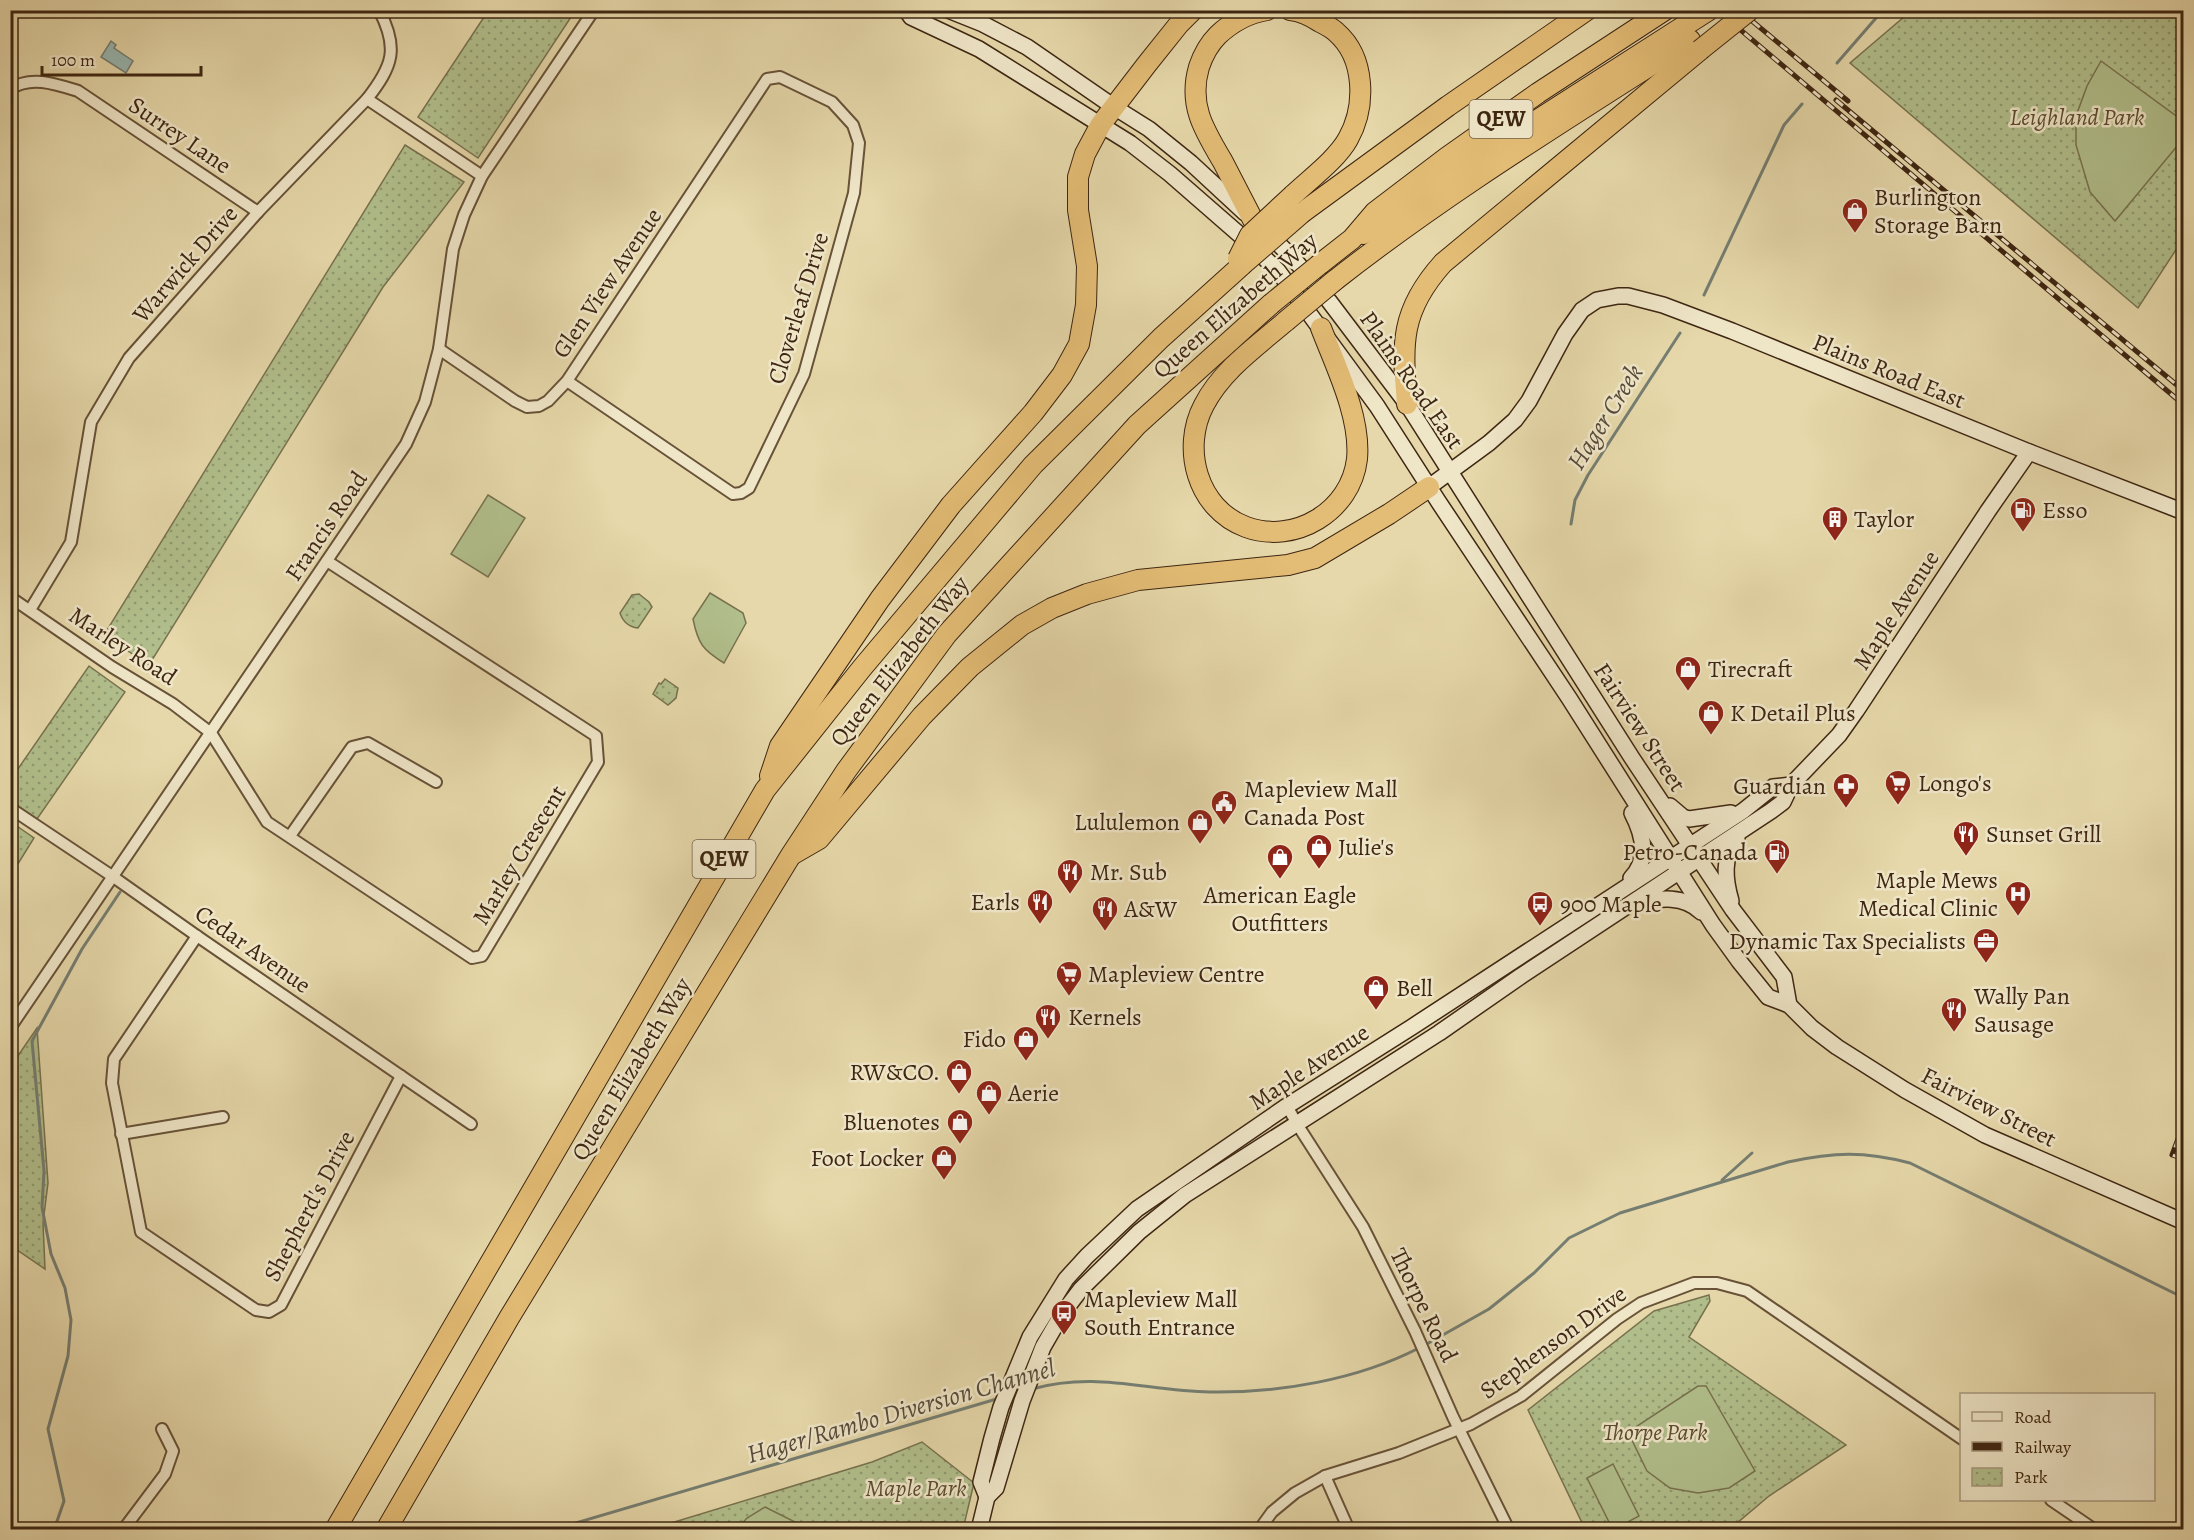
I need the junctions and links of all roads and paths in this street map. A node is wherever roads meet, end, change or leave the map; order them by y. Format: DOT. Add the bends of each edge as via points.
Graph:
graph roads {
  1 [pos="379,10"];
  2 [pos="594,10"];
  3 [pos="906,10"];
  4 [pos="948,10"];
  5 [pos="1193,10"];
  6 [pos="1267,10"];
  7 [pos="1290,10"];
  8 [pos="1587,10"];
  9 [pos="1709,10"];
  10 [pos="1738,10"];
  11 [pos="1750,10"];
  12 [pos="1663,12"];
  13 [pos="1690,40"];
  14 [pos="767,79"];
  15 [pos="10,89"];
  16 [pos="367,99"];
  17 [pos="1114,107"];
  18 [pos="1101,124"];
  19 [pos="482,176"];
  20 [pos="258,212"];
  21 [pos="1253,220"];
  22 [pos="1352,239"];
  23 [pos="1237,266"];
  24 [pos="1321,328"];
  25 [pos="439,349"];
  26 [pos="567,381"];
  27 [pos="1407,404"];
  28 [pos="2029,452"];
  29 [pos="1449,472"];
  30 [pos="1429,487"];
  31 [pos="2184,512"];
  32 [pos="327,561"];
  33 [pos="10,597"];
  34 [pos="30,610"];
  35 [pos="211,733"];
  36 [pos="1603,753"];
  37 [pos="1645,777"];
  38 [pos="436,782"];
  39 [pos="1791,785"];
  40 [pos="765,790"];
  41 [pos="10,807"];
  42 [pos="1743,811"];
  43 [pos="1752,824"];
  44 [pos="290,836"];
  45 [pos="1689,844"];
  46 [pos="790,855"];
  47 [pos="1670,857"];
  48 [pos="1700,860"];
  49 [pos="1680,873"];
  50 [pos="112,876"];
  51 [pos="1617,892"];
  52 [pos="1627,907"];
  53 [pos="1733,910"];
  54 [pos="1713,925"];
  55 [pos="197,936"];
  56 [pos="1789,1005"];
  57 [pos="10,1028"];
  58 [pos="401,1076"];
  59 [pos="1287,1106"];
  60 [pos="223,1117"];
  61 [pos="471,1124"];
  62 [pos="1297,1125"];
  63 [pos="121,1134"];
  64 [pos="2184,1222"];
  65 [pos="1459,1429"];
  66 [pos="162,1430"];
  67 [pos="1960,1438"];
  68 [pos="1325,1476"];
  69 [pos="987,1497"];
  70 [pos="2052,1501"];
  71 [pos="123,1530"];
  72 [pos="335,1530"];
  73 [pos="386,1530"];
  74 [pos="979,1530"];
  75 [pos="1259,1530"];
  76 [pos="1349,1530"];
  77 [pos="1509,1530"];
  78 [pos="2096,1530"];
  1 -- 16 [label="street, Warwick Drive" via="392,44 381,81"];
  2 -- 19 [label="street, Francis Road"];
  3 -- 18 [label="main road, Plains Road East" via="911,17 979,49"];
  4 -- 17 [label="main road, Plains Road East" via="1027,47"];
  5 -- 17 [label="highway"];
  6 -- 21 [label="highway" via="1241,18 1216,38 1203,56 1195,83 1197,109 1208,138"];
  7 -- 23 [label="highway, bridge" via="1337,32 1350,51 1360,75 1359,113 1347,141 1250,235"];
  8 -- 23 [label="highway, Queen Elizabeth Way / QEW, bridge" via="1448,106"];
  9 -- 13 [label="highway"];
  10 -- 13 [label="highway"];
  11 -- 13 [label="highway, bridge"];
  12 -- 22 [label="highway, Queen Elizabeth Way / QEW" via="1446,158 1375,212"];
  13 -- 22 [label="highway" via="1461,169 1387,221"];
  13 -- 24 [label="highway, bridge" via="1409,223 1237,363 1215,387 1199,416 1192,443 1197,474 1209,498 1233,521 1258,530 1286,531 1305,526 1320,519 1340,501 1355,470 1354,420"];
  13 -- 27 [label="highway" via="1429,279 1414,303 1405,333"];
  14 -- 26 [label="street, Glen View Avenue"];
  14 -- 26 [label="street, Cloverleaf Drive" via="780,77 832,102 853,125 860,143 854,193 804,374 749,488 733,494"];
  15 -- 20 [label="street, Surrey Lane" via="18,84 48,82 78,91"];
  16 -- 19 [label="street"];
  16 -- 20 [label="street, Warwick Drive"];
  17 -- 18 [label="highway"];
  17 -- 21 [label="main road, Plains Road East" via="1191,163"];
  18 -- 24 [label="main road, Plains Road East" via="1170,174 1248,242 1278,271"];
  18 -- 40 [label="highway" via="1078,177 1078,210 1087,266 1079,344 1062,375 1033,413 951,505 879,599 780,746"];
  19 -- 25 [label="street, Francis Road" via="453,249"];
  20 -- 34 [label="street, Warwick Drive" via="129,358 91,422 71,542"];
  21 -- 27 [label="main road, Plains Road East" via="1322,292"];
  22 -- 46 [label="highway, Queen Elizabeth Way / QEW, bridge" via="1271,304 1137,425 947,634"];
  23 -- 40 [label="highway, Queen Elizabeth Way / QEW" via="1033,465"];
  24 -- 30 [label="main road, Plains Road East"];
  25 -- 26 [label="street, Glen View Avenue" via="527,407 548,401"];
  25 -- 32 [label="street, Francis Road" via="425,402 406,444"];
  27 -- 29 [label="main road, Plains Road East"];
  28 -- 29 [label="main road, Plains Road East" via="1717,325 1648,301 1612,296 1590,304 1575,319 1515,420"];
  28 -- 31 [label="main road, Plains Road East"];
  28 -- 39 [label="main road, Maple Avenue" via="1851,719"];
  29 -- 30 [label="main road"];
  29 -- 37 [label="main road, Fairview Street"];
  30 -- 36 [label="main road, Fairview Street"];
  30 -- 46 [label="highway" via="1315,558 1288,565 1138,580 1087,594 1022,625 970,667 922,716 819,839"];
  32 -- 35 [label="street, Francis Road"];
  32 -- 44 [label="street, Marley Crescent" via="596,736 598,762 482,956 472,958"];
  33 -- 34 [label="street, Marley Road"];
  34 -- 35 [label="street, Marley Road"];
  35 -- 44 [label="street, Marley Crescent" via="267,822"];
  35 -- 50 [label="street, Francis Road"];
  36 -- 47 [label="main road, Fairview Street"];
  36 -- 51 [label="main road" via="1643,843 1638,872"];
  37 -- 42 [label="main road" via="1683,817"];
  37 -- 45 [label="main road, Fairview Street"];
  38 -- 44 [label="street" via="368,743 361,743 352,747"];
  39 -- 42 [label="main road, Maple Avenue" via="1773,788"];
  39 -- 43 [label="main road, Maple Avenue" via="1783,802"];
  40 -- 72 [label="highway, Queen Elizabeth Way / QEW"];
  41 -- 50 [label="street, Cedar Avenue"];
  42 -- 45 [label="main road, Maple Avenue"];
  43 -- 48 [label="main road, Maple Avenue"];
  43 -- 53 [label="main road" via="1728,851 1727,885"];
  45 -- 47 [label="main road, Maple Avenue"];
  45 -- 48 [label="main road, Fairview Street"];
  46 -- 73 [label="highway, Queen Elizabeth Way / QEW" via="509,1318"];
  47 -- 49 [label="main road, Fairview Street"];
  47 -- 51 [label="main road, Maple Avenue"];
  48 -- 49 [label="main road, Maple Avenue"];
  48 -- 53 [label="main road, Fairview Street"];
  49 -- 52 [label="main road, Maple Avenue"];
  49 -- 54 [label="main road, Fairview Street"];
  50 -- 55 [label="street, Cedar Avenue"];
  50 -- 57 [label="street, Francis Road"];
  51 -- 59 [label="main road, Maple Avenue"];
  52 -- 54 [label="main road" via="1653,900 1683,900 1695,906"];
  52 -- 62 [label="main road, Maple Avenue"];
  53 -- 56 [label="main road, Fairview Street" via="1784,977"];
  54 -- 56 [label="main road, Fairview Street" via="1768,997"];
  55 -- 58 [label="street, Cedar Avenue"];
  55 -- 63 [label="street, Shepherd's Drive" via="114,1059 112,1083"];
  56 -- 64 [label="main road, Fairview Street" via="1837,1047 1985,1136"];
  58 -- 61 [label="street, Cedar Avenue"];
  58 -- 63 [label="street, Shepherd's Drive" via="281,1305 269,1312 256,1310 141,1232"];
  59 -- 62 [label="street, Thorpe Road"];
  59 -- 69 [label="main road, Maple Avenue" via="1137,1209 1066,1279 1030,1337 1001,1407 981,1482"];
  60 -- 63 [label="street"];
  62 -- 65 [label="street, Thorpe Road" via="1363,1227"];
  62 -- 69 [label="main road, Maple Avenue" via="1185,1195 1139,1232 1081,1289 1048,1339 1029,1380 996,1488"];
  65 -- 67 [label="street, Stephenson Drive" via="1521,1396 1641,1303 1694,1283 1718,1283 1747,1292"];
  65 -- 68 [label="street, Stephenson Drive"];
  65 -- 77 [label="street, Thorpe Road"];
  66 -- 71 [label="street" via="173,1451 165,1474"];
  68 -- 75 [label="street, Stephenson Drive" via="1295,1493 1272,1512"];
  68 -- 76 [label="street"];
  69 -- 74 [label="main road, Maple Avenue"];
  70 -- 78 [label="street"];
}
